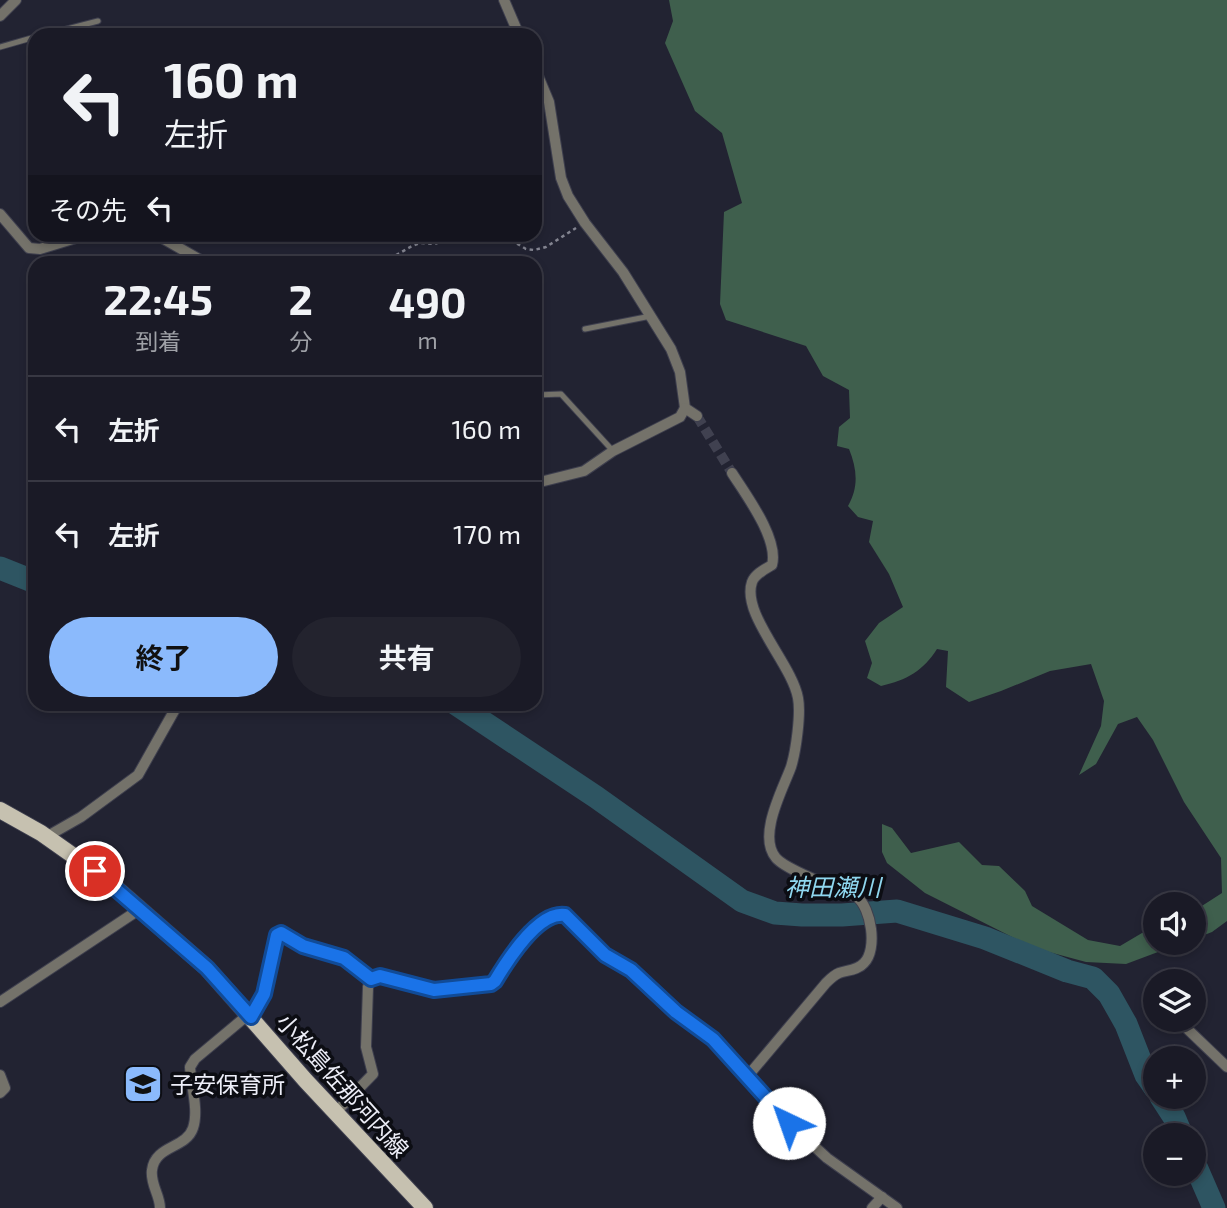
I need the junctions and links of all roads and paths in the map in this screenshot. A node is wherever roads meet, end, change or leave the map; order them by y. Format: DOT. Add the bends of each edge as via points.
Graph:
graph roads {
  1 [pos="16,0"];
  2 [pos="504,0"];
  3 [pos="0,16"];
  4 [pos="98,21"];
  5 [pos="71,28"];
  6 [pos="516,28"];
  7 [pos="28,39"];
  8 [pos="0,47"];
  9 [pos="542,88"];
  10 [pos="0,214"];
  11 [pos="585,223"];
  12 [pos="63,242"];
  13 [pos="169,242"];
  14 [pos="440,242"];
  15 [pos="514,242"];
  16 [pos="194,256"];
  17 [pos="394,256"];
  18 [pos="651,316"];
  19 [pos="585,329"];
  20 [pos="542,394"];
  21 [pos="685,408"];
  22 [pos="697,416"];
  23 [pos="613,451"];
  24 [pos="732,473"];
  25 [pos="542,482"];
  26 [pos="174,711"];
  27 [pos="0,810"];
  28 [pos="46,837"];
  29 [pos="140,909"];
  30 [pos="371,979"];
  31 [pos="0,1002"];
  32 [pos="250,1015"];
  33 [pos="1191,1032"];
  34 [pos="1227,1067"];
  35 [pos="0,1075"];
  36 [pos="747,1077"];
  37 [pos="0,1093"];
  38 [pos="335,1113"];
  39 [pos="882,1197"];
  40 [pos="160,1208"];
  41 [pos="425,1208"];
  42 [pos="872,1208"];
  43 [pos="897,1208"];
  1 -- 3 [label="street"];
  2 -- 6 [label="street"];
  4 -- 5 [label="lane"];
  7 -- 8 [label="lane"];
  9 -- 11 [label="street" via="553,119 561,178"];
  10 -- 12 [label="street" via="29,248"];
  11 -- 15 [label="path" via="546,247 526,249"];
  11 -- 18 [label="street"];
  13 -- 16 [label="street"];
  14 -- 17 [label="path" via="419,243"];
  18 -- 19 [label="lane"];
  18 -- 21 [label="street" via="680,372"];
  20 -- 23 [label="lane" via="561,394"];
  21 -- 22 [label="street"];
  21 -- 23 [label="street" via="680,417"];
  23 -- 25 [label="street" via="584,471"];
  24 -- 36 [label="street" via="761,520 774,558 752,583 754,609 788,670 799,701 791,765 771,825 771,848 776,858 791,868 857,897 869,913 870,951 859,967 826,983"];
  26 -- 28 [label="street" via="138,775"];
  27 -- 28 [label="main road, 小松島佐那河内線"];
  28 -- 29 [label="main road, 小松島佐那河内線"];
  29 -- 31 [label="street"];
  29 -- 32 [label="main road, 小松島佐那河内線" via="207,968"];
  30 -- 32 [label="lane" via="344,958 303,946 281,933 264,994"];
  30 -- 36 [label="street" via="380,976 434,990 491,984 515,948 546,919 565,915 605,955 631,970 713,1039"];
  30 -- 38 [label="street" via="366,1047 373,1074"];
  32 -- 38 [label="main road, 小松島佐那河内線"];
  32 -- 40 [label="street" via="190,1067 193,1129 156,1157 153,1186"];
  33 -- 34 [label="street"];
  35 -- 37 [label="street" via="5,1088"];
  36 -- 39 [label="street" via="827,1158"];
  38 -- 41 [label="main road, 小松島佐那河内線"];
  39 -- 42 [label="street"];
  39 -- 43 [label="street"];
}
